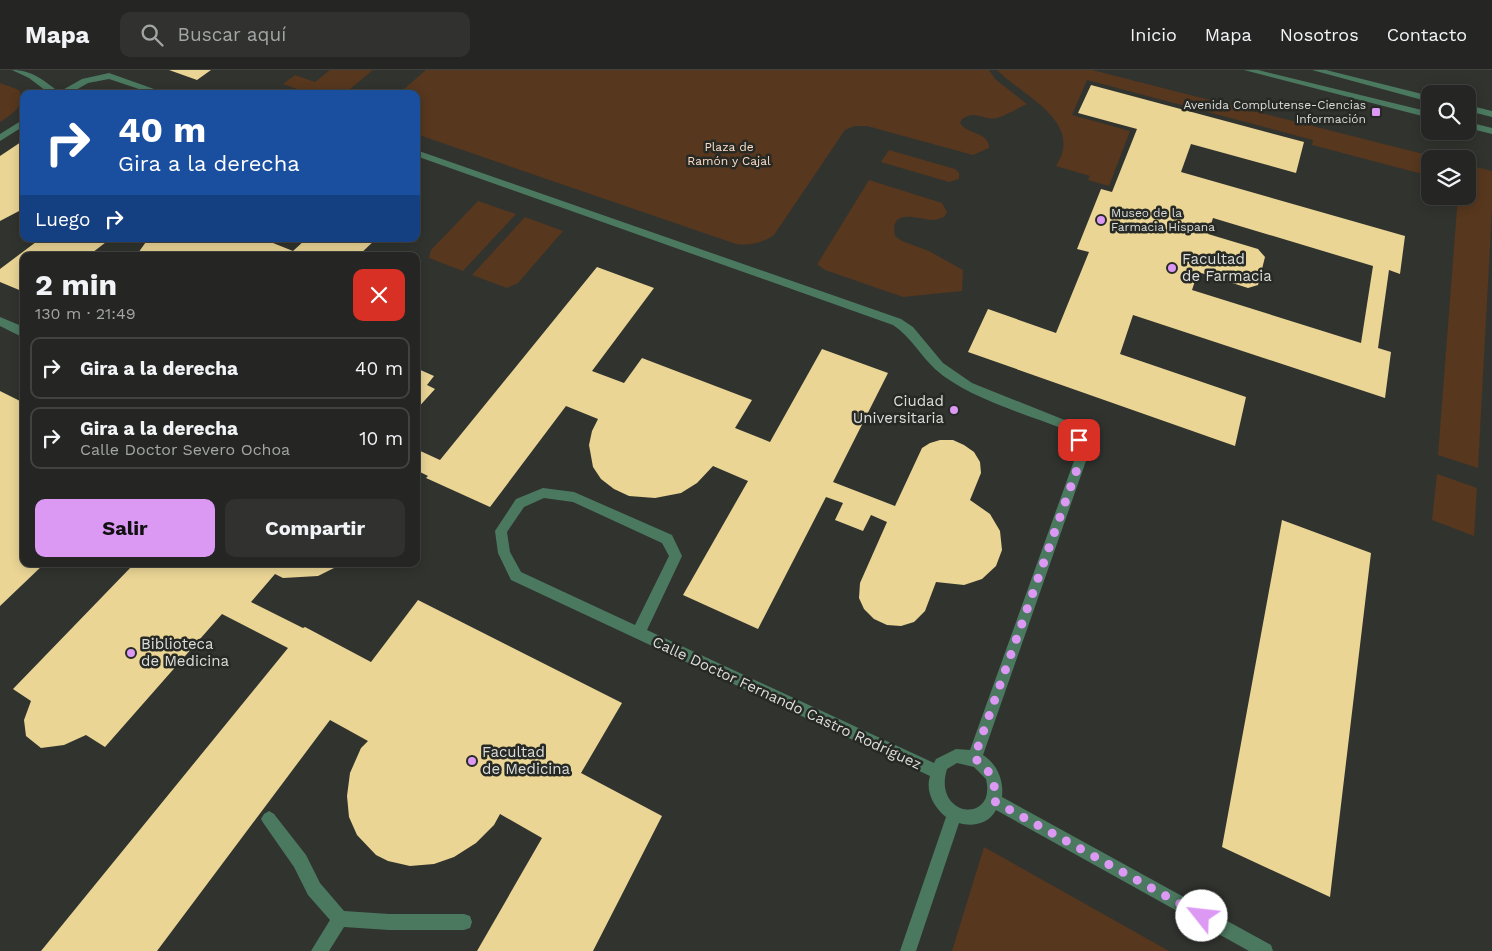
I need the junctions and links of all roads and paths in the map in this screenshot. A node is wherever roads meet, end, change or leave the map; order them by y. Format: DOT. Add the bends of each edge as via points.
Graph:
graph roads {
  1 [pos="16,70"];
  2 [pos="96,70"];
  3 [pos="1248,70"];
  4 [pos="1316,70"];
  5 [pos="109,76"];
  6 [pos="51,90"];
  7 [pos="69,90"];
  8 [pos="152,90"];
  9 [pos="1421,97"];
  10 [pos="1476,110"];
  11 [pos="1421,113"];
  12 [pos="1492,114"];
  13 [pos="20,125"];
  14 [pos="1476,127"];
  15 [pos="1492,131"];
  16 [pos="0,138"];
  17 [pos="420,154"];
  18 [pos="0,321"];
  19 [pos="20,329"];
  20 [pos="638,634"];
  21 [pos="974,758"];
  22 [pos="937,772"];
  23 [pos="994,801"];
  24 [pos="954,814"];
  25 [pos="269,819"];
  26 [pos="340,919"];
  27 [pos="464,922"];
  28 [pos="319,951"];
  29 [pos="908,951"];
  30 [pos="1265,951"];
  1 -- 6 [label="street" via="32,76"];
  2 -- 5 [label="street"];
  3 -- 11 [label="street"];
  4 -- 9 [label="street"];
  5 -- 7 [label="street" via="85,81"];
  5 -- 8 [label="street"];
  10 -- 12 [label="street"];
  13 -- 16 [label="street"];
  14 -- 15 [label="street"];
  17 -- 21 [label="street" via="897,322 909,330 939,366 968,386 1068,426 1079,440 1081,458"];
  18 -- 19 [label="street"];
  20 -- 20 [label="street, Calle Doctor Fernando Castro Rodríguez" via="516,576 504,553 502,531 520,503 543,493 574,497 667,539 676,556"];
  20 -- 22 [label="street, Calle Doctor Fernando Castro Rodríguez"];
  21 -- 22 [label="street" via="956,756 941,764"];
  21 -- 23 [label="street" via="983,764 994,782"];
  22 -- 24 [label="street" via="939,800"];
  23 -- 24 [label="street" via="989,809 974,818"];
  23 -- 30 [label="street"];
  24 -- 29 [label="street"];
  25 -- 26 [label="street" via="300,860 314,889"];
  26 -- 27 [label="street"];
  26 -- 28 [label="street"];
}
